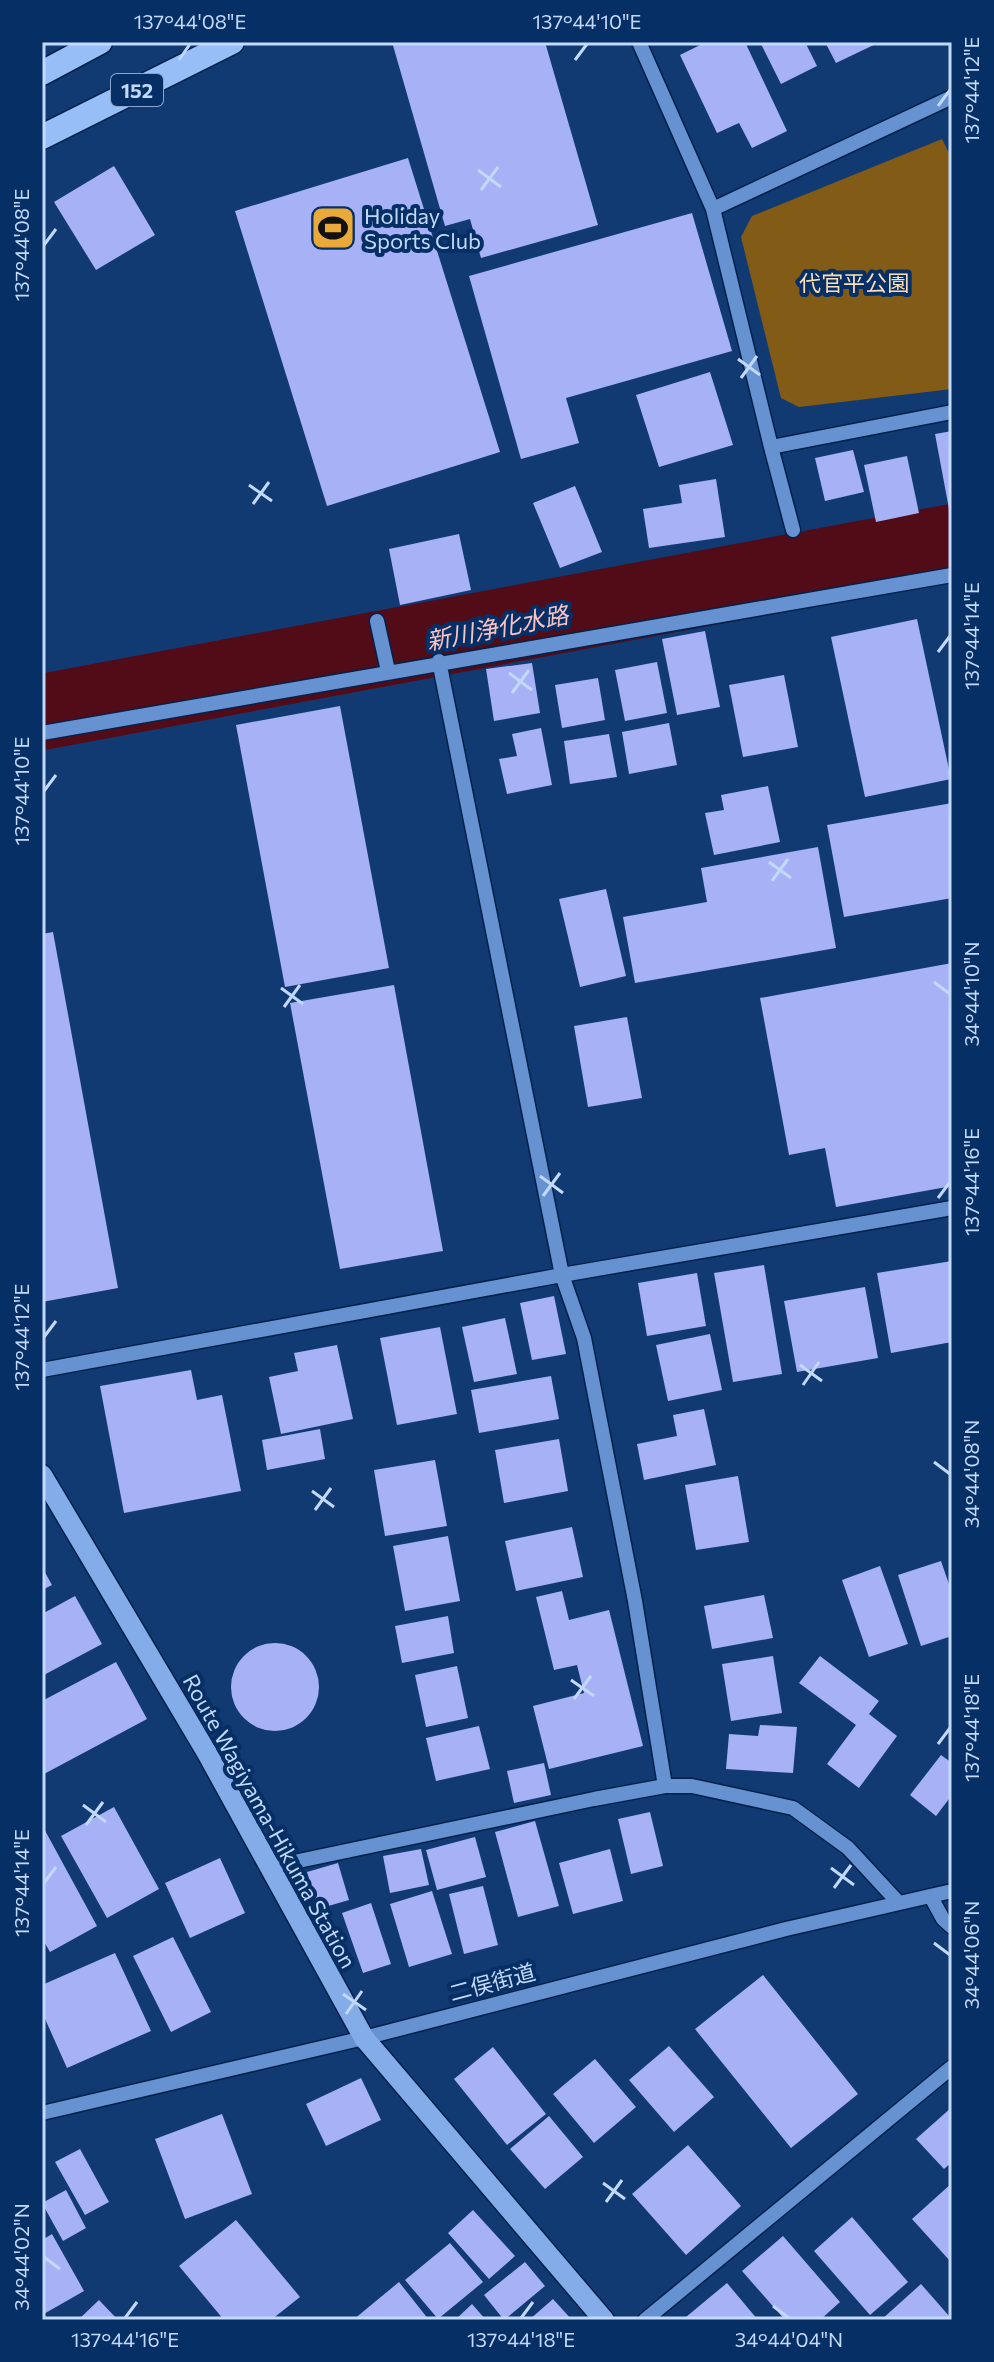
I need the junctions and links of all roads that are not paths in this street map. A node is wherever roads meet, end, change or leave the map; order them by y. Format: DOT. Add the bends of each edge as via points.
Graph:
graph roads {
  1 [pos="100,42"];
  2 [pos="232,42"];
  3 [pos="639,42"];
  4 [pos="42,73"];
  5 [pos="952,97"];
  6 [pos="42,137"];
  7 [pos="713,209"];
  8 [pos="952,412"];
  9 [pos="771,447"];
  10 [pos="793,530"];
  11 [pos="952,575"];
  12 [pos="377,621"];
  13 [pos="439,661"];
  14 [pos="388,671"];
  15 [pos="42,733"];
  16 [pos="952,1208"];
  17 [pos="562,1275"];
  18 [pos="42,1370"];
  19 [pos="42,1475"];
  20 [pos="665,1786"];
  21 [pos="270,1867"];
  22 [pos="952,1891"];
  23 [pos="931,1897"];
  24 [pos="897,1901"];
  25 [pos="952,1927"];
  26 [pos="364,2038"];
  27 [pos="952,2067"];
  28 [pos="42,2113"];
  29 [pos="604,2320"];
  30 [pos="645,2320"];
  1 -- 4 [label="highway"];
  2 -- 6 [label="highway, 152"];
  3 -- 7 [label="street"];
  5 -- 7 [label="street"];
  7 -- 9 [label="street"];
  8 -- 9 [label="street"];
  9 -- 10 [label="street"];
  11 -- 13 [label="street"];
  12 -- 14 [label="street"];
  13 -- 14 [label="street"];
  13 -- 17 [label="street"];
  14 -- 15 [label="street"];
  16 -- 17 [label="street"];
  17 -- 18 [label="street"];
  17 -- 20 [label="street" via="584,1338"];
  19 -- 21 [label="main road, Route Wagiyama-Hikuma Station"];
  20 -- 21 [label="street"];
  20 -- 24 [label="street" via="705,1788 793,1808 848,1848"];
  21 -- 26 [label="main road, Route Wagiyama-Hikuma Station"];
  22 -- 23 [label="street, 二俣街道"];
  23 -- 24 [label="street, 二俣街道"];
  23 -- 25 [label="street"];
  24 -- 26 [label="street, 二俣街道"];
  26 -- 28 [label="street, 二俣街道"];
  26 -- 29 [label="main road, Route Wagiyama-Hikuma Station"];
  27 -- 30 [label="street"];
}
